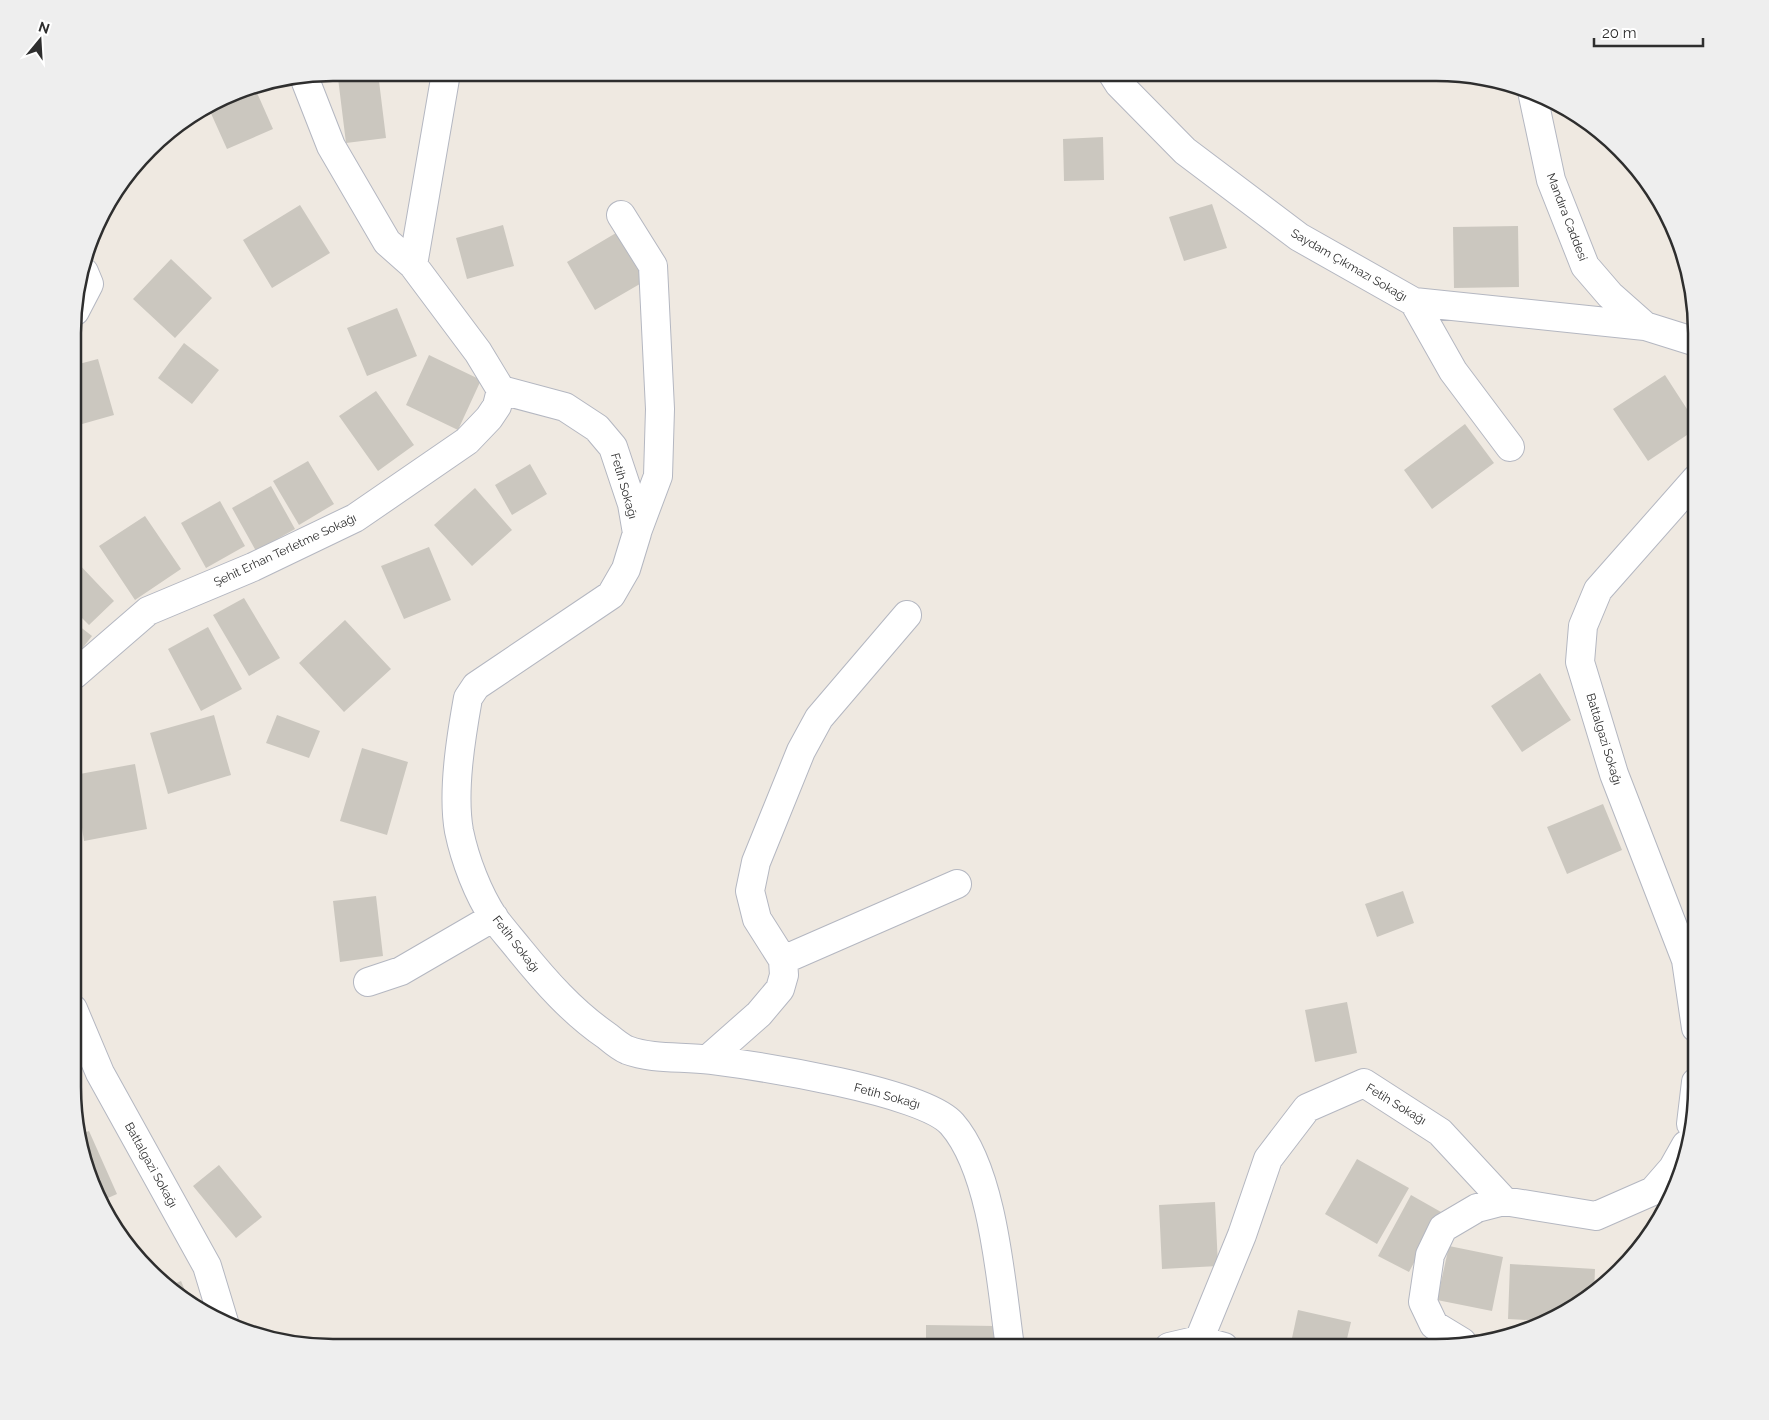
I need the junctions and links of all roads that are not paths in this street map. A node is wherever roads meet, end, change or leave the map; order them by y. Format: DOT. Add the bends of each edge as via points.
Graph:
graph roads {
  1 [pos="444,81"];
  2 [pos="1117,81"];
  3 [pos="306,83"];
  4 [pos="1534,101"];
  5 [pos="621,215"];
  6 [pos="413,265"];
  7 [pos="87,280"];
  8 [pos="84,293"];
  9 [pos="1414,302"];
  10 [pos="1645,326"];
  11 [pos="1688,339"];
  12 [pos="501,390"];
  13 [pos="1510,447"];
  14 [pos="1688,488"];
  15 [pos="637,533"];
  16 [pos="907,615"];
  17 [pos="81,669"];
  18 [pos="957,884"];
  19 [pos="494,917"];
  20 [pos="783,960"];
  21 [pos="1688,974"];
  22 [pos="368,982"];
  23 [pos="81,1027"];
  24 [pos="708,1059"];
  25 [pos="1675,1164"];
  26 [pos="1504,1201"];
  27 [pos="221,1313"];
  28 [pos="1456,1338"];
  29 [pos="1009,1339"];
  30 [pos="1212,1339"];
  1 -- 6 [label="street"];
  2 -- 9 [label="street, Saydam Çıkmazı Sokağı" via="1185,151 1269,215 1299,237"];
  3 -- 6 [label="street" via="331,146 387,242"];
  4 -- 10 [label="street, Mandıra Caddesi" via="1551,180 1586,266 1610,295"];
  5 -- 15 [label="street" via="653,266 660,410 658,476"];
  6 -- 12 [label="street" via="478,352"];
  7 -- 8 [label="street" via="89,284"];
  9 -- 10 [label="street, Saydam Çıkmazı Sokağı"];
  9 -- 13 [label="street" via="1453,371"];
  10 -- 11 [label="street, Mandıra Caddesi"];
  12 -- 15 [label="street, Fetih Sokağı" via="566,407 597,428 613,447 632,504"];
  12 -- 17 [label="street, Şehit Erhan Terletme Sokağı" via="490,418 467,441 355,518 253,567 148,611"];
  14 -- 21 [label="street, Battalgazi Sokağı" via="1598,590 1583,626 1580,662 1614,774 1686,960"];
  15 -- 19 [label="street, Fetih Sokağı" via="626,569 610,595 476,686 468,698 457,789 459,831 473,876"];
  16 -- 20 [label="street" via="819,718 801,751 756,862 750,891 757,919"];
  18 -- 20 [label="street"];
  19 -- 22 [label="street" via="401,971"];
  19 -- 24 [label="street, Fetih Sokağı" via="546,983 589,1024 625,1049 652,1056"];
  20 -- 24 [label="street" via="784,975 780,989 759,1014"];
  23 -- 27 [label="street, Battalgazi Sokağı" via="100,1073 207,1266"];
  24 -- 29 [label="street, Fetih Sokağı" via="789,1072 867,1090 925,1106 951,1122 967,1145 984,1190 995,1240"];
  25 -- 26 [label="street" via="1653,1190 1596,1216"];
  26 -- 28 [label="street" via="1477,1208 1443,1228 1430,1255 1423,1302 1434,1324"];
  26 -- 30 [label="street, Fetih Sokağı" via="1440,1132 1364,1083 1307,1108 1268,1159"];
}
